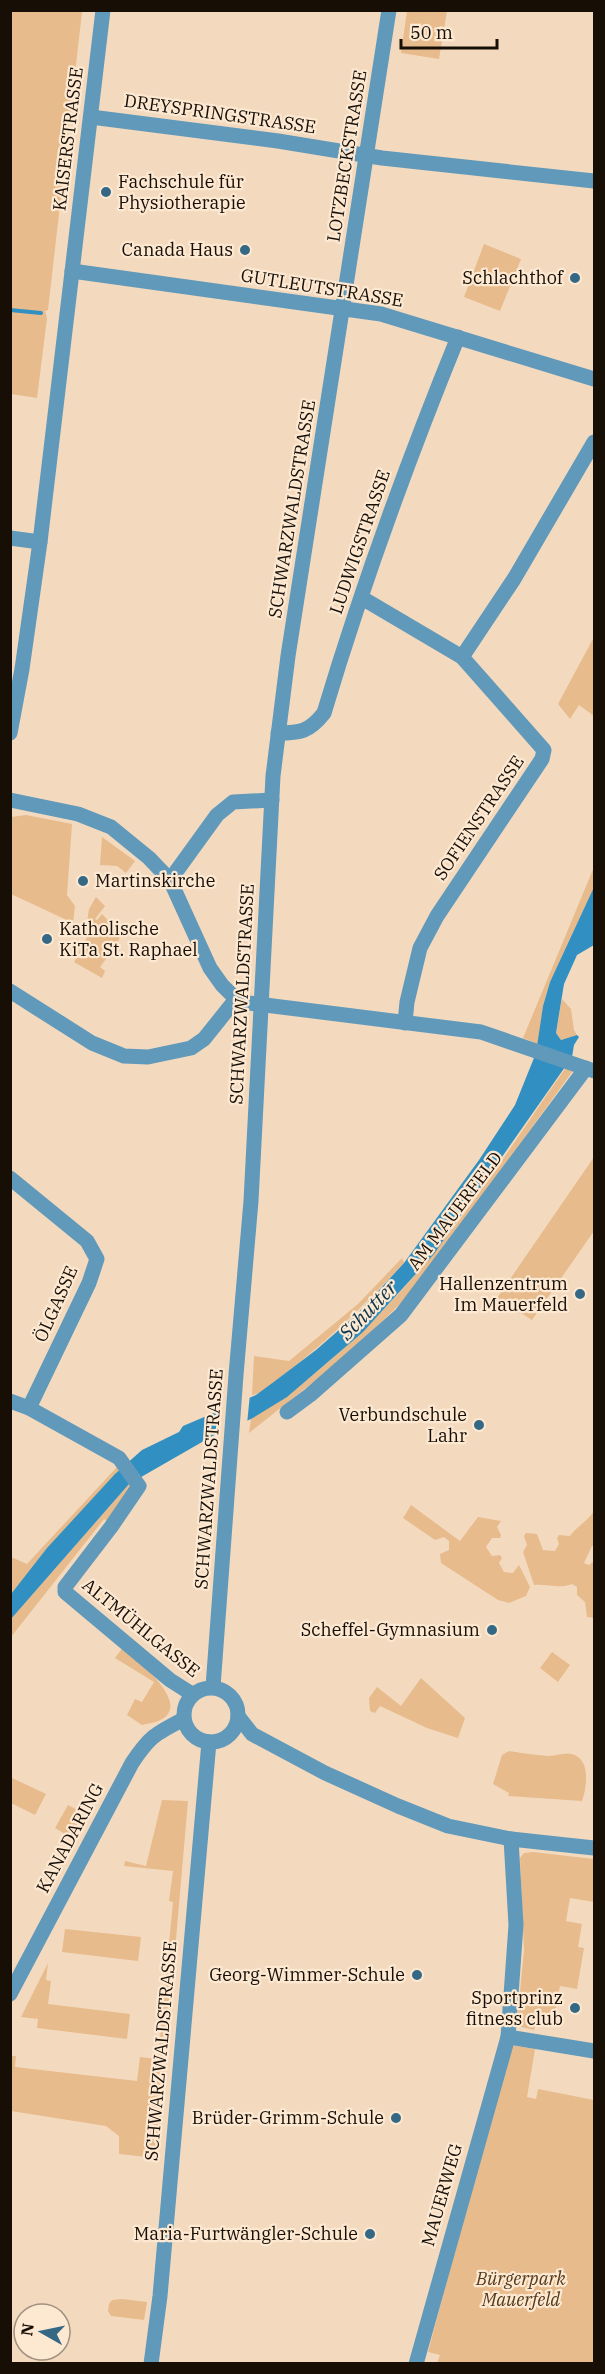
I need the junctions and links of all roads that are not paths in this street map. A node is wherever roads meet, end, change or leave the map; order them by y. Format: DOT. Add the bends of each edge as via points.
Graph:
graph roads {
  1 [pos="103,10"];
  2 [pos="389,10"];
  3 [pos="91,117"];
  4 [pos="367,155"];
  5 [pos="594,181"];
  6 [pos="72,272"];
  7 [pos="344,308"];
  8 [pos="458,336"];
  9 [pos="594,379"];
  10 [pos="594,442"];
  11 [pos="10,537"];
  12 [pos="40,542"];
  13 [pos="362,598"];
  14 [pos="462,657"];
  15 [pos="10,733"];
  16 [pos="278,733"];
  17 [pos="10,800"];
  18 [pos="272,800"];
  19 [pos="171,880"];
  20 [pos="10,991"];
  21 [pos="236,999"];
  22 [pos="262,1004"];
  23 [pos="405,1023"];
  24 [pos="585,1067"];
  25 [pos="10,1178"];
  26 [pos="10,1401"];
  27 [pos="29,1408"];
  28 [pos="287,1412"];
  29 [pos="213,1687"];
  30 [pos="192,1694"];
  31 [pos="238,1716"];
  32 [pos="184,1719"];
  33 [pos="230,1734"];
  34 [pos="252,1734"];
  35 [pos="209,1742"];
  36 [pos="511,1839"];
  37 [pos="594,1848"];
  38 [pos="10,1994"];
  39 [pos="508,2037"];
  40 [pos="594,2051"];
  41 [pos="151,2364"];
  42 [pos="416,2364"];
  1 -- 3 [label="street, KAISERSTRASSE"];
  2 -- 4 [label="street, LOTZBECKSTRASSE"];
  3 -- 4 [label="street, DREYSPRINGSTRASSE"];
  3 -- 6 [label="street, KAISERSTRASSE"];
  4 -- 5 [label="street, DREYSPRINGSTRASSE"];
  4 -- 7 [label="street, LOTZBECKSTRASSE"];
  6 -- 7 [label="street, GUTLEUTSTRASSE"];
  6 -- 12 [label="street, KAISERSTRASSE"];
  7 -- 8 [label="street, GUTLEUTSTRASSE"];
  7 -- 16 [label="street, SCHWARZWALDSTRASSE"];
  8 -- 9 [label="street, GUTLEUTSTRASSE"];
  8 -- 13 [label="street, LUDWIGSTRASSE" via="405,468"];
  10 -- 14 [label="street" via="514,579"];
  11 -- 12 [label="street"];
  12 -- 15 [label="street, KAISERSTRASSE"];
  13 -- 14 [label="street, SOFIENSTRASSE"];
  13 -- 16 [label="street, LUDWIGSTRASSE" via="324,713 300,733"];
  14 -- 23 [label="street, SOFIENSTRASSE" via="544,750 542,759 437,916 420,948 406,1002"];
  16 -- 18 [label="street, SCHWARZWALDSTRASSE"];
  17 -- 19 [label="street" via="78,814 111,827"];
  18 -- 19 [label="street" via="233,802 217,815"];
  18 -- 22 [label="street, SCHWARZWALDSTRASSE"];
  19 -- 21 [label="street" via="210,968"];
  20 -- 21 [label="street" via="93,1043 124,1056 148,1057 191,1048 204,1039"];
  21 -- 22 [label="street"];
  22 -- 23 [label="street"];
  22 -- 29 [label="street, SCHWARZWALDSTRASSE" via="251,1201"];
  23 -- 24 [label="street" via="481,1032"];
  24 -- 28 [label="street, AM MAUERFELD" via="401,1315"];
  25 -- 27 [label="street, ÖLGASSE" via="87,1240 97,1259"];
  26 -- 27 [label="street, ALTMÜHLGASSE"];
  27 -- 30 [label="street, ALTMÜHLGASSE" via="119,1458 138,1484 64,1593"];
  29 -- 30 [label="street"];
  29 -- 31 [label="street" via="234,1700"];
  30 -- 32 [label="street"];
  31 -- 33 [label="street"];
  31 -- 34 [label="street"];
  32 -- 35 [label="street" via="192,1735"];
  32 -- 38 [label="street, KANADARING" via="147,1740 132,1763"];
  33 -- 34 [label="street"];
  33 -- 35 [label="street"];
  34 -- 36 [label="street" via="398,1806 448,1826"];
  35 -- 41 [label="street, SCHWARZWALDSTRASSE"];
  36 -- 37 [label="street"];
  36 -- 39 [label="street, MAUERWEG" via="516,1925"];
  39 -- 40 [label="street"];
  39 -- 42 [label="street, MAUERWEG"];
}
